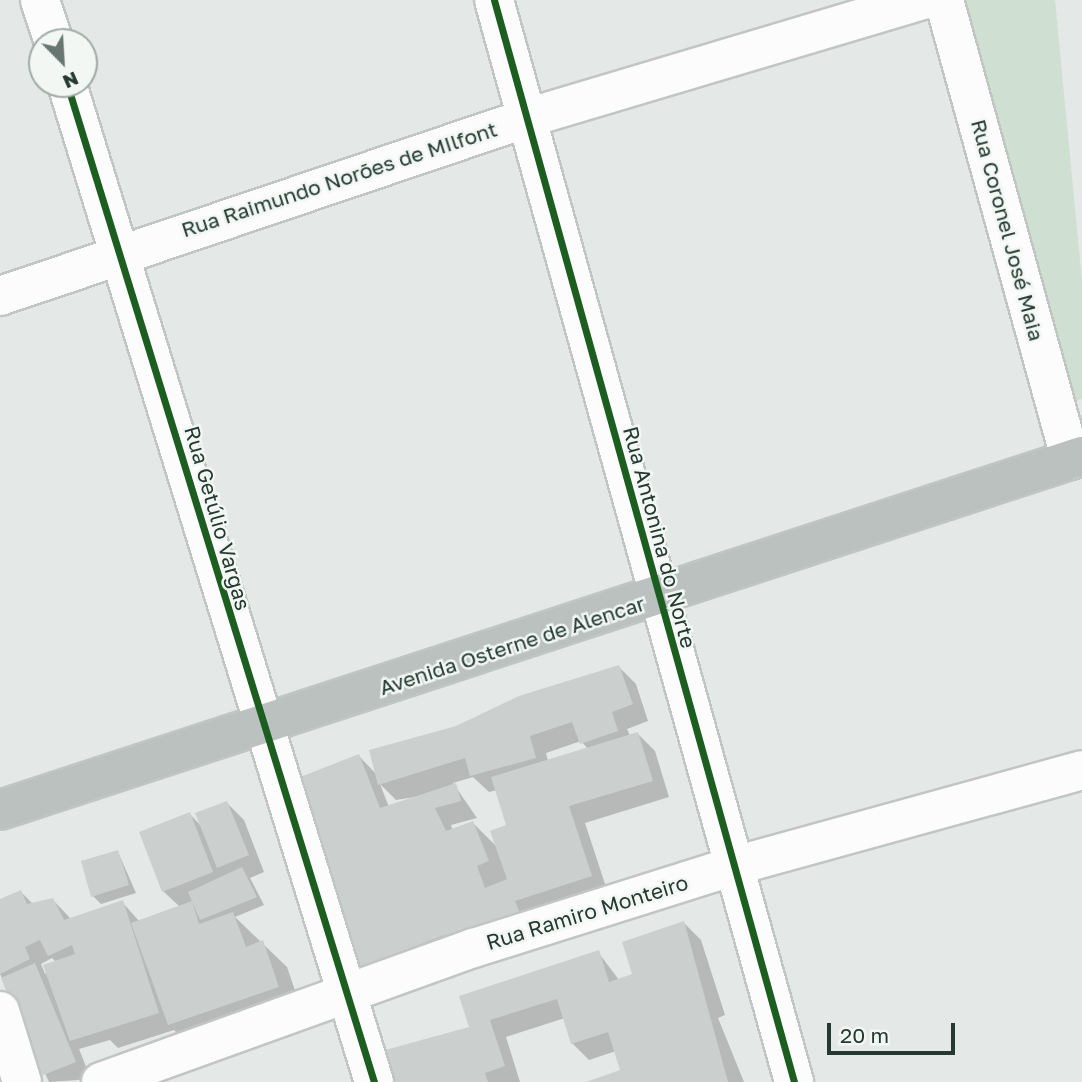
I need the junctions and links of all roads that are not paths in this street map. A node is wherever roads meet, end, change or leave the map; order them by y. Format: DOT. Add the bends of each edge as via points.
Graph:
graph roads {
  1 [pos="40,0"];
  2 [pos="494,0"];
  3 [pos="923,0"];
  4 [pos="944,0"];
  5 [pos="49,28"];
  6 [pos="72,98"];
  7 [pos="530,117"];
  8 [pos="121,251"];
  9 [pos="0,296"];
  10 [pos="1077,458"];
  11 [pos="658,598"];
  12 [pos="260,726"];
  13 [pos="1082,770"];
  14 [pos="0,810"];
  15 [pos="734,866"];
  16 [pos="346,994"];
  17 [pos="0,1011"];
  18 [pos="22,1082"];
  19 [pos="100,1082"];
  20 [pos="374,1082"];
  21 [pos="793,1082"];
  1 -- 5 [label="street"];
  2 -- 7 [label="street, Rua Antonina do Norte"];
  3 -- 7 [label="street, Rua Raimundo Norões de MIlfont"];
  4 -- 10 [label="street, Rua Coronel José Maia"];
  6 -- 8 [label="street, Rua Getúlio Vargas"];
  7 -- 8 [label="street, Rua Raimundo Norões de MIlfont"];
  7 -- 11 [label="street, Rua Antonina do Norte"];
  8 -- 9 [label="street, Rua Raimundo Norões de MIlfont"];
  8 -- 12 [label="street, Rua Getúlio Vargas"];
  10 -- 11 [label="highway, Avenida Osterne de Alencar"];
  11 -- 12 [label="highway, Avenida Osterne de Alencar"];
  11 -- 15 [label="street, Rua Antonina do Norte"];
  12 -- 14 [label="highway, Avenida Osterne de Alencar"];
  12 -- 16 [label="street, Rua Getúlio Vargas"];
  13 -- 15 [label="street, Rua Ramiro Monteiro"];
  15 -- 16 [label="street, Rua Ramiro Monteiro"];
  15 -- 21 [label="street, Rua Antonina do Norte"];
  16 -- 19 [label="street, Rua Ramiro Monteiro"];
  16 -- 20 [label="street, Rua Getúlio Vargas"];
  17 -- 18 [label="street"];
}
